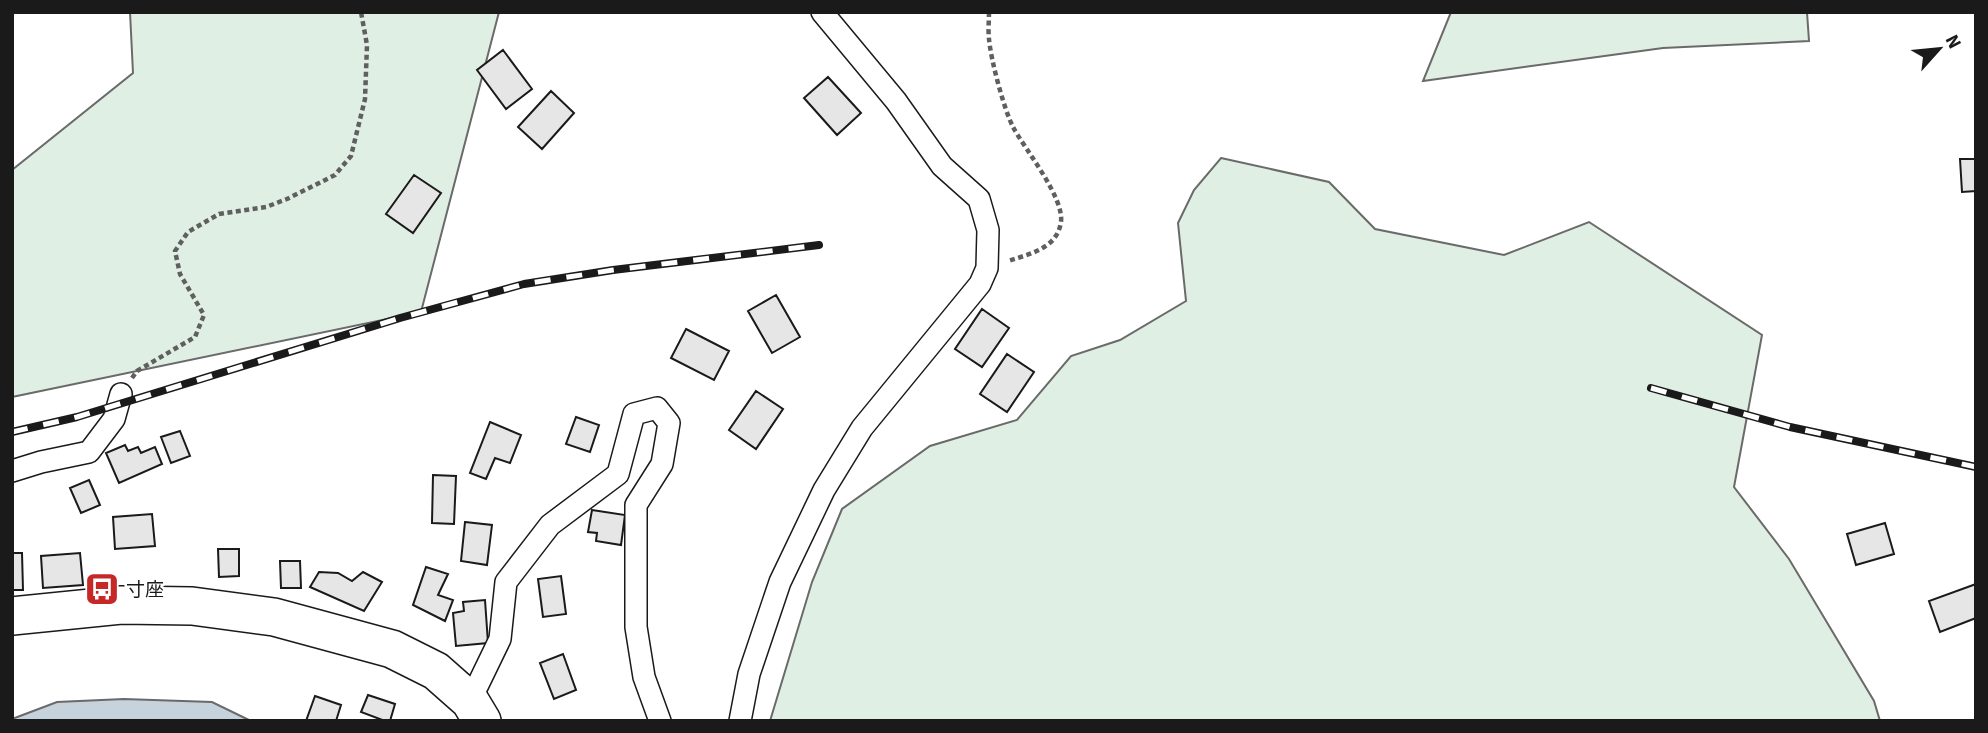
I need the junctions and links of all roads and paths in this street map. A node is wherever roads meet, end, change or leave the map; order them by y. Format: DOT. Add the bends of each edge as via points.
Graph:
graph roads {
  1 [pos="361,12"];
  2 [pos="822,12"];
  3 [pos="989,12"];
  4 [pos="987,268"];
  5 [pos="121,394"];
  6 [pos="12,471"];
  7 [pos="12,616"];
  8 [pos="476,711"];
  9 [pos="660,721"];
  10 [pos="740,721"];
  1 -- 5 [label="path" via="367,45 365,99 351,156 335,175 287,199 219,214 188,232 174,251 180,274 204,315 195,337 137,371"];
  2 -- 4 [label="street" via="896,101 942,166 979,200 988,230"];
  3 -- 4 [label="path" via="989,39 1012,125 1060,208 1060,224 1055,239 1040,250"];
  4 -- 10 [label="street" via="980,284 862,428 824,490 780,582 749,674"];
  5 -- 6 [label="street" via="114,419 89,452"];
  7 -- 8 [label="highway" via="121,605 192,606 274,617 393,649 436,671"];
  8 -- 9 [label="street" via="500,639 506,582 550,525 618,474 634,414 657,408 669,423 662,464 636,505 636,627 644,677"];
}
